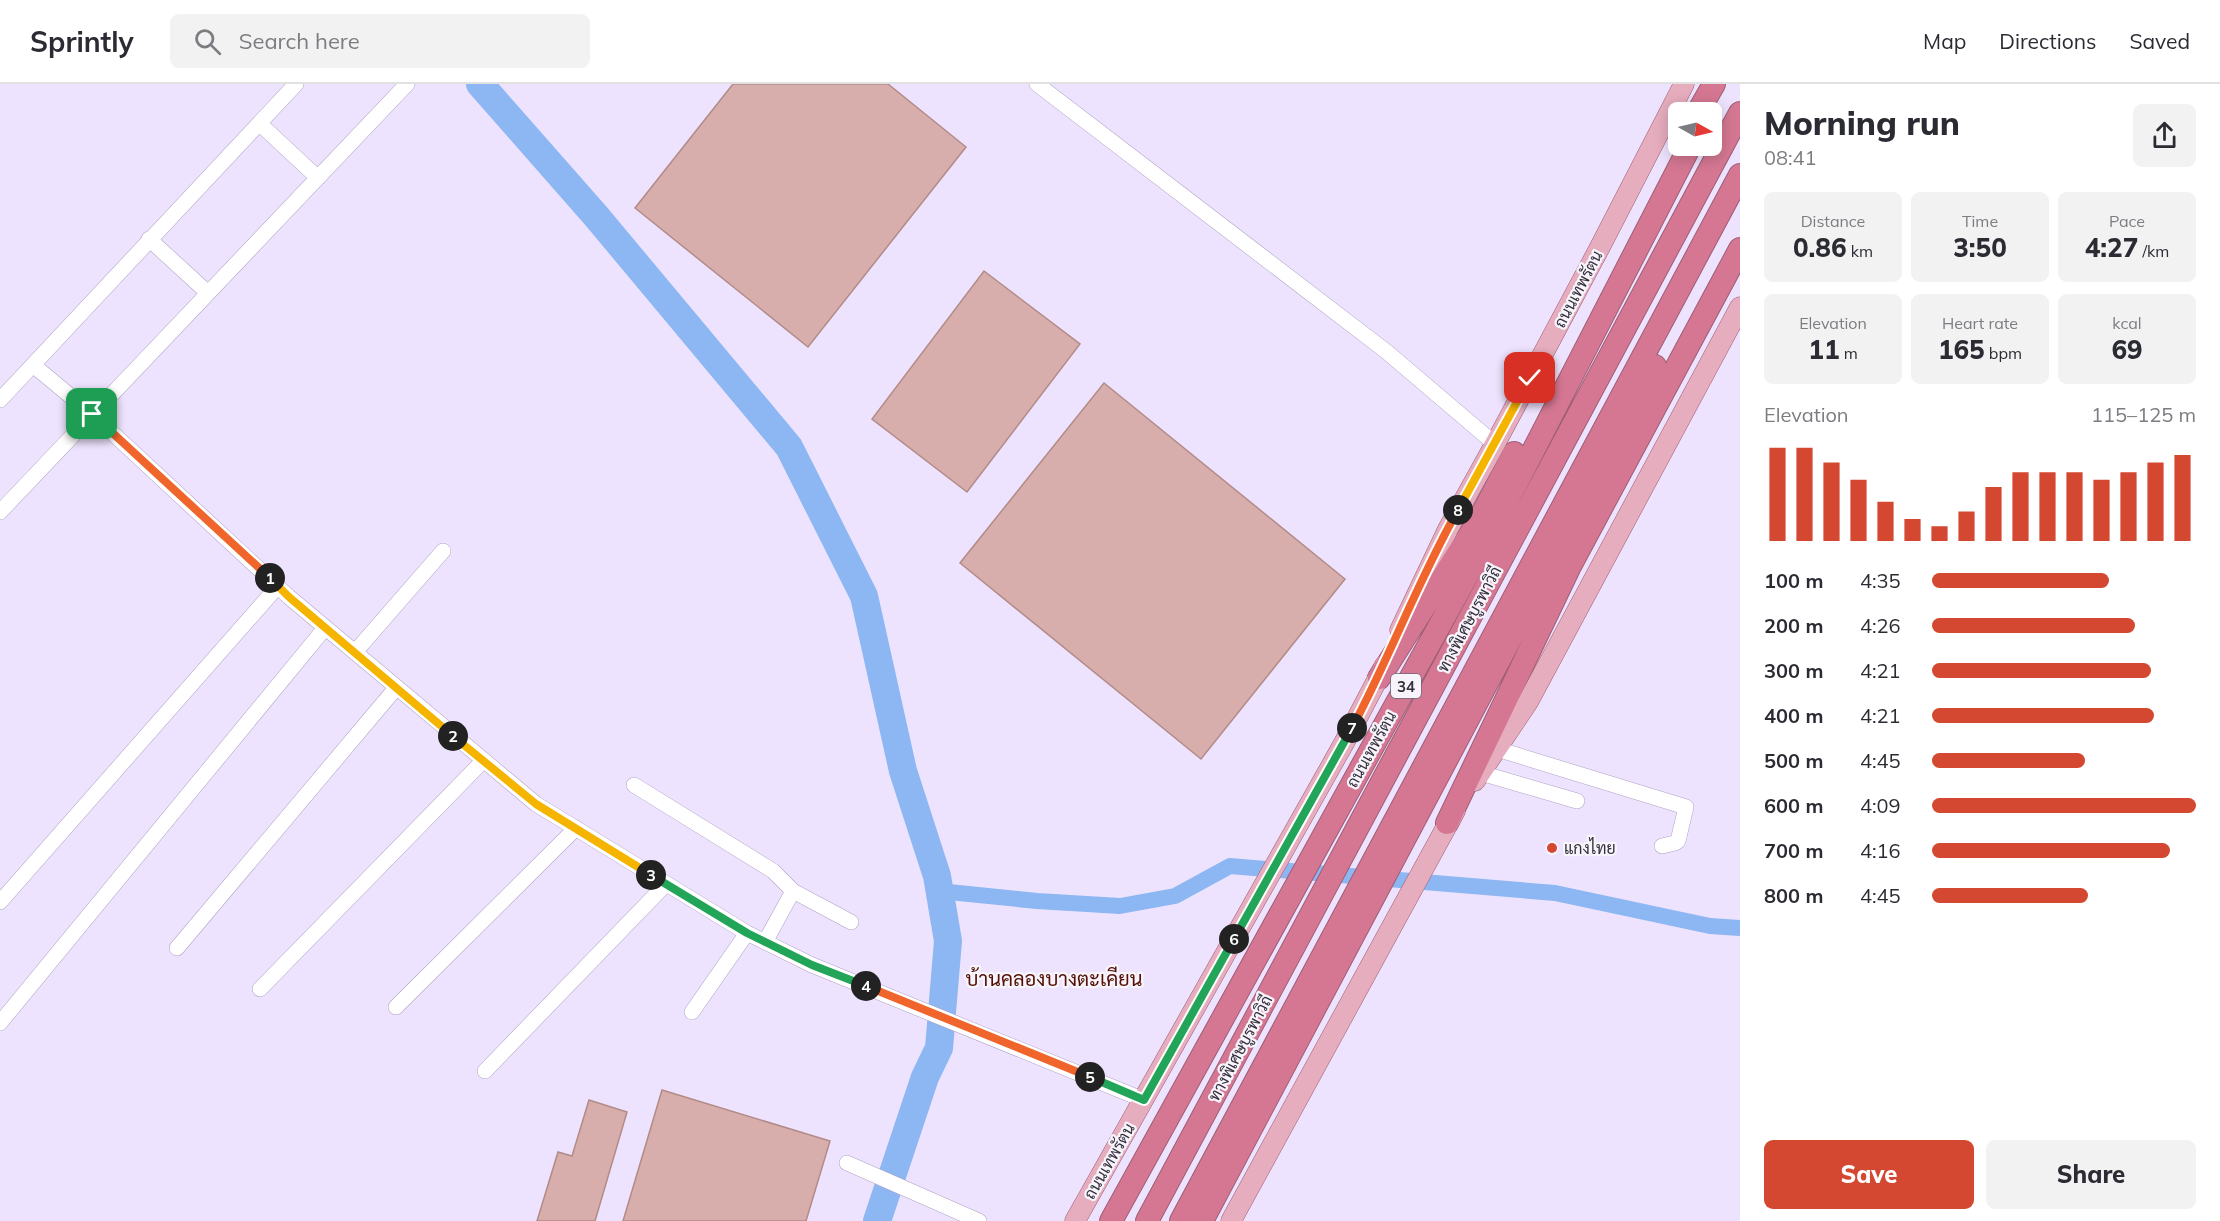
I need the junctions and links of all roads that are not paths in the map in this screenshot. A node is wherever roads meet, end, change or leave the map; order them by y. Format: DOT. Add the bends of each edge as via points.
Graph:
graph roads {
  1 [pos="296,84"];
  2 [pos="407,84"];
  3 [pos="1037,84"];
  4 [pos="1684,84"];
  5 [pos="1714,84"];
  6 [pos="1721,84"];
  7 [pos="1704,102"];
  8 [pos="1712,102"];
  9 [pos="1740,113"];
  10 [pos="260,124"];
  11 [pos="1674,156"];
  12 [pos="1685,156"];
  13 [pos="1740,175"];
  14 [pos="318,177"];
  15 [pos="1740,206"];
  16 [pos="149,239"];
  17 [pos="1740,249"];
  18 [pos="208,292"];
  19 [pos="1740,307"];
  20 [pos="33,365"];
  21 [pos="0,400"];
  22 [pos="92,414"];
  23 [pos="1495,444"];
  24 [pos="0,512"];
  25 [pos="443,551"];
  26 [pos="278,586"];
  27 [pos="325,628"];
  28 [pos="355,652"];
  29 [pos="1379,678"];
  30 [pos="396,688"];
  31 [pos="1497,748"];
  32 [pos="483,761"];
  33 [pos="1480,773"];
  34 [pos="634,785"];
  35 [pos="1577,801"];
  36 [pos="1447,823"];
  37 [pos="576,828"];
  38 [pos="1662,846"];
  39 [pos="666,884"];
  40 [pos="793,891"];
  41 [pos="0,902"];
  42 [pos="851,922"];
  43 [pos="747,933"];
  44 [pos="765,942"];
  45 [pos="177,948"];
  46 [pos="260,989"];
  47 [pos="396,1007"];
  48 [pos="692,1012"];
  49 [pos="0,1023"];
  50 [pos="485,1071"];
  51 [pos="1144,1100"];
  52 [pos="847,1163"];
  53 [pos="979,1221"];
  54 [pos="1075,1221"];
  55 [pos="1111,1221"];
  56 [pos="1147,1221"];
  57 [pos="1181,1221"];
  58 [pos="1202,1221"];
  59 [pos="1231,1221"];
  1 -- 10 [label="street"];
  2 -- 14 [label="street"];
  3 -- 23 [label="street" via="1387,352"];
  4 -- 23 [label="main road, ถนนเทพรัตน / 34"];
  5 -- 7 [label="highway"];
  6 -- 8 [label="highway"];
  9 -- 56 [label="highway, ทางพิเศษบูรพาวิถี"];
  10 -- 14 [label="street"];
  10 -- 16 [label="street"];
  11 -- 29 [label="highway" via="1479,522"];
  12 -- 55 [label="highway, ถนนเทพรัตน / 34" via="1495,525"];
  13 -- 57 [label="highway, ทางพิเศษบูรพาวิถี"];
  14 -- 18 [label="street"];
  15 -- 58 [label="highway"];
  16 -- 18 [label="street"];
  16 -- 20 [label="street"];
  17 -- 36 [label="highway" via="1570,566"];
  18 -- 22 [label="street"];
  19 -- 31 [label="main road" via="1538,683"];
  20 -- 21 [label="street"];
  20 -- 22 [label="street"];
  22 -- 24 [label="street"];
  22 -- 26 [label="street"];
  23 -- 29 [label="main road, ถนนเทพรัตน / 34" via="1448,529"];
  25 -- 28 [label="street"];
  26 -- 27 [label="street"];
  26 -- 41 [label="street"];
  27 -- 28 [label="street"];
  27 -- 49 [label="street"];
  28 -- 30 [label="street"];
  29 -- 51 [label="main road, ถนนเทพรัตน / 34"];
  30 -- 32 [label="street"];
  30 -- 45 [label="street"];
  31 -- 33 [label="main road"];
  31 -- 38 [label="street" via="1686,807 1678,841"];
  32 -- 37 [label="street" via="536,804"];
  32 -- 46 [label="street"];
  33 -- 35 [label="street"];
  33 -- 36 [label="main road"];
  34 -- 40 [label="street" via="773,871"];
  36 -- 59 [label="main road"];
  37 -- 39 [label="street"];
  37 -- 47 [label="street"];
  39 -- 43 [label="street"];
  39 -- 50 [label="street"];
  40 -- 42 [label="street"];
  40 -- 44 [label="street"];
  43 -- 44 [label="street"];
  43 -- 48 [label="street"];
  44 -- 51 [label="street" via="812,965"];
  51 -- 54 [label="main road, ถนนเทพรัตน / 34"];
  52 -- 53 [label="street"];
}
